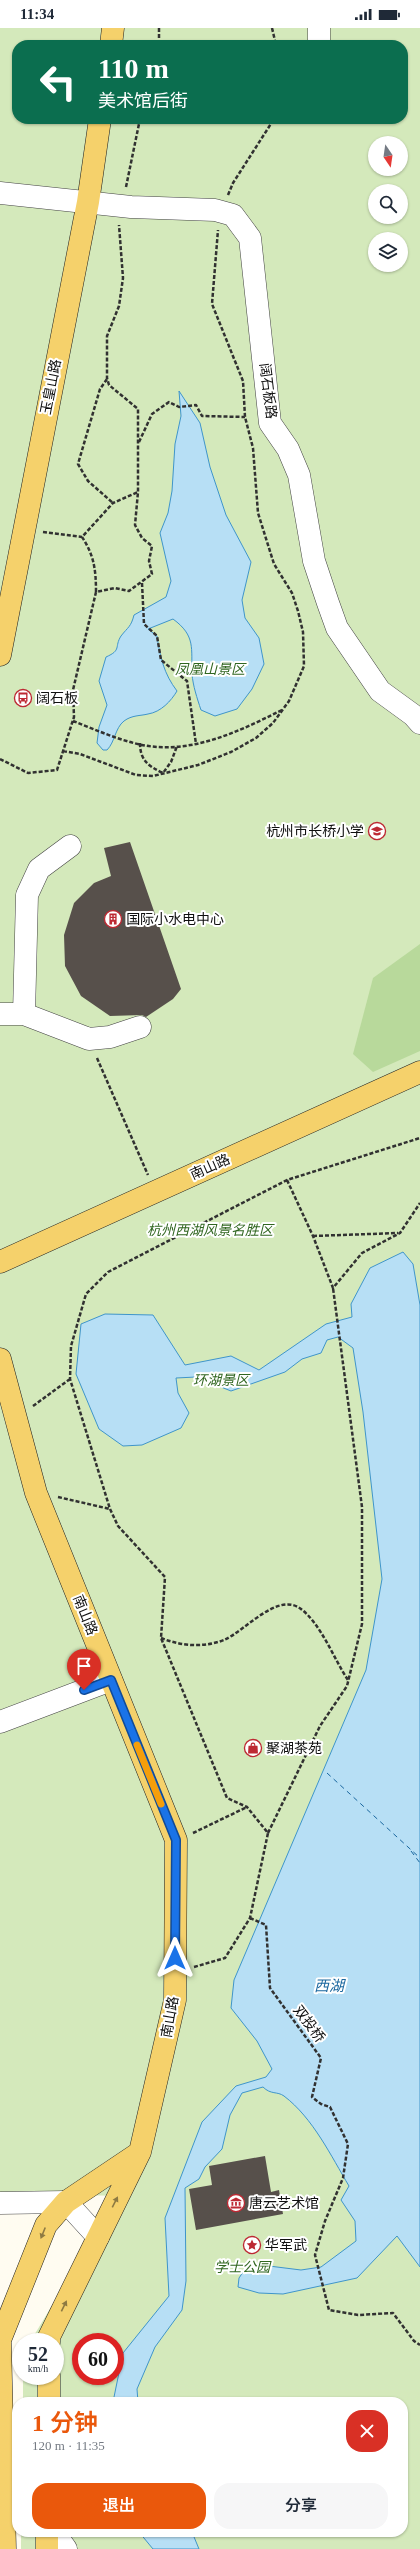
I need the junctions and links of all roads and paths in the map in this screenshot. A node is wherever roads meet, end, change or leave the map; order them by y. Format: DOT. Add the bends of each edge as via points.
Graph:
graph roads {
  1 [pos="113,28"];
  2 [pos="159,28"];
  3 [pos="272,28"];
  4 [pos="319,28"];
  5 [pos="112,40"];
  6 [pos="159,40"];
  7 [pos="275,40"];
  8 [pos="319,40"];
  9 [pos="99,124"];
  10 [pos="139,124"];
  11 [pos="271,124"];
  12 [pos="0,193"];
  13 [pos="88,202"];
  14 [pos="123,206"];
  15 [pos="222,212"];
  16 [pos="107,378"];
  17 [pos="245,418"];
  18 [pos="138,444"];
  19 [pos="138,492"];
  20 [pos="113,503"];
  21 [pos="23,529"];
  22 [pos="82,537"];
  23 [pos="142,583"];
  24 [pos="96,592"];
  25 [pos="0,655"];
  26 [pos="282,710"];
  27 [pos="73,721"];
  28 [pos="420,723"];
  29 [pos="140,743"];
  30 [pos="196,744"];
  31 [pos="177,746"];
  32 [pos="63,751"];
  33 [pos="0,759"];
  34 [pos="163,774"];
  35 [pos="70,846"];
  36 [pos="0,1014"];
  37 [pos="24,1014"];
  38 [pos="140,1027"];
  39 [pos="89,1039"];
  40 [pos="420,1072"];
  41 [pos="420,1138"];
  42 [pos="287,1180"];
  43 [pos="155,1192"];
  44 [pos="420,1203"];
  45 [pos="400,1233"];
  46 [pos="313,1236"];
  47 [pos="0,1262"];
  48 [pos="333,1288"];
  49 [pos="0,1359"];
  50 [pos="70,1379"];
  51 [pos="16,1419"];
  52 [pos="36,1492"];
  53 [pos="110,1509"];
  54 [pos="160,1638"];
  55 [pos="111,1680"];
  56 [pos="348,1680"];
  57 [pos="0,1722"];
  58 [pos="247,1807"];
  59 [pos="268,1833"];
  60 [pos="176,1840"];
  61 [pos="250,1918"];
  62 [pos="175,1973"];
  63 [pos="140,2152"];
  64 [pos="66,2202"];
  65 [pos="0,2203"];
  66 [pos="98,2237"];
  67 [pos="51,2333"];
  68 [pos="420,2345"];
  69 [pos="49,2385"];
  70 [pos="49,2397"];
  71 [pos="47,2537"];
  72 [pos="58,2537"];
  73 [pos="5,2549"];
  74 [pos="47,2549"];
  75 [pos="66,2549"];
  1 -- 5 [label="main road"];
  2 -- 6 [label="path"];
  3 -- 7 [label="path"];
  4 -- 8 [label="street"];
  9 -- 13 [label="main road, 玉皇山路"];
  10 -- 14 [label="path"];
  11 -- 15 [label="path" via="233,183"];
  12 -- 13 [label="street, 阔石板路"];
  13 -- 14 [label="street, 阔石板路"];
  13 -- 21 [label="main road, 玉皇山路"];
  14 -- 15 [label="street, 阔石板路"];
  14 -- 16 [label="path" via="119,240 123,278 119,306 107,336"];
  15 -- 17 [label="path" via="216,244 212,304 243,380"];
  15 -- 28 [label="street, 阔石板路" via="233,215 250,238 270,423 288,449 299,475 314,561 338,628 380,691"];
  16 -- 18 [label="path" via="109,385 138,409"];
  16 -- 20 [label="path" via="100,390 78,464 88,481"];
  17 -- 18 [label="path" via="202,416 196,405 179,406 169,402 152,414"];
  17 -- 26 [label="path" via="253,448 258,513 274,564 292,593 303,632 304,666 289,701"];
  18 -- 19 [label="path"];
  19 -- 20 [label="path"];
  19 -- 23 [label="path" via="135,525 142,538 152,546 149,561 152,574"];
  20 -- 22 [label="path"];
  21 -- 22 [label="path"];
  21 -- 25 [label="main road, 玉皇山路"];
  22 -- 24 [label="path" via="91,551 96,566"];
  23 -- 24 [label="path" via="129,591 115,588"];
  23 -- 30 [label="path" via="144,624 157,636 161,660 187,681"];
  24 -- 27 [label="path" via="75,677"];
  26 -- 30 [label="path" via="218,738"];
  26 -- 34 [label="path" via="273,723 256,738 231,752 198,765"];
  27 -- 29 [label="path"];
  27 -- 32 [label="path"];
  29 -- 31 [label="path" via="157,747"];
  29 -- 34 [label="path" via="140,755 143,760"];
  30 -- 31 [label="path"];
  31 -- 34 [label="path" via="172,762"];
  32 -- 33 [label="path" via="57,770 28,773"];
  32 -- 34 [label="path" via="80,754 136,774"];
  35 -- 37 [label="street" via="39,869 27,895"];
  36 -- 37 [label="street"];
  37 -- 39 [label="street"];
  38 -- 39 [label="street" via="110,1037"];
  39 -- 43 [label="path"];
  40 -- 43 [label="main road, 南山路"];
  41 -- 42 [label="path"];
  42 -- 46 [label="path"];
  42 -- 50 [label="path" via="108,1272 86,1294 71,1346"];
  43 -- 47 [label="main road, 南山路"];
  44 -- 45 [label="path"];
  45 -- 46 [label="path"];
  45 -- 48 [label="path" via="362,1253"];
  46 -- 48 [label="path"];
  48 -- 56 [label="path" via="362,1507 362,1624"];
  49 -- 51 [label="main road, 南山路"];
  50 -- 51 [label="path"];
  50 -- 53 [label="path"];
  51 -- 52 [label="main road, 南山路"];
  52 -- 53 [label="path"];
  52 -- 55 [label="main road, 南山路"];
  53 -- 54 [label="path" via="118,1526 165,1576"];
  54 -- 56 [label="path" via="193,1646 224,1640 282,1604 293,1604 303,1610 321,1632 331,1654"];
  54 -- 58 [label="path" via="227,1798"];
  55 -- 57 [label="street"];
  55 -- 60 [label="main road, 南山路"];
  56 -- 59 [label="path" via="347,1686 320,1726"];
  58 -- 59 [label="path"];
  58 -- 60 [label="path"];
  59 -- 61 [label="path"];
  60 -- 62 [label="main road, 南山路"];
  61 -- 62 [label="path" via="225,1958"];
  61 -- 68 [label="path, 双投桥" via="266,1925 270,1988 321,2058 312,2097 330,2107 348,2144 343,2178 325,2221 315,2255 329,2310 358,2315 393,2313 414,2341"];
  62 -- 63 [label="main road, 南山路" via="175,2000"];
  63 -- 64 [label="main road"];
  66 -- 63 [label="main road, 南山路, one-way"];
  64 -- 65 [label="street"];
  64 -- 66 [label="street"];
  64 -- 73 [label="main road, one-way" via="46,2225 0,2340"];
  67 -- 66 [label="main road, 南山路, one-way"];
  69 -- 70 [label="main road"];
  71 -- 74 [label="main road"];
  72 -- 75 [label="street"];
}
